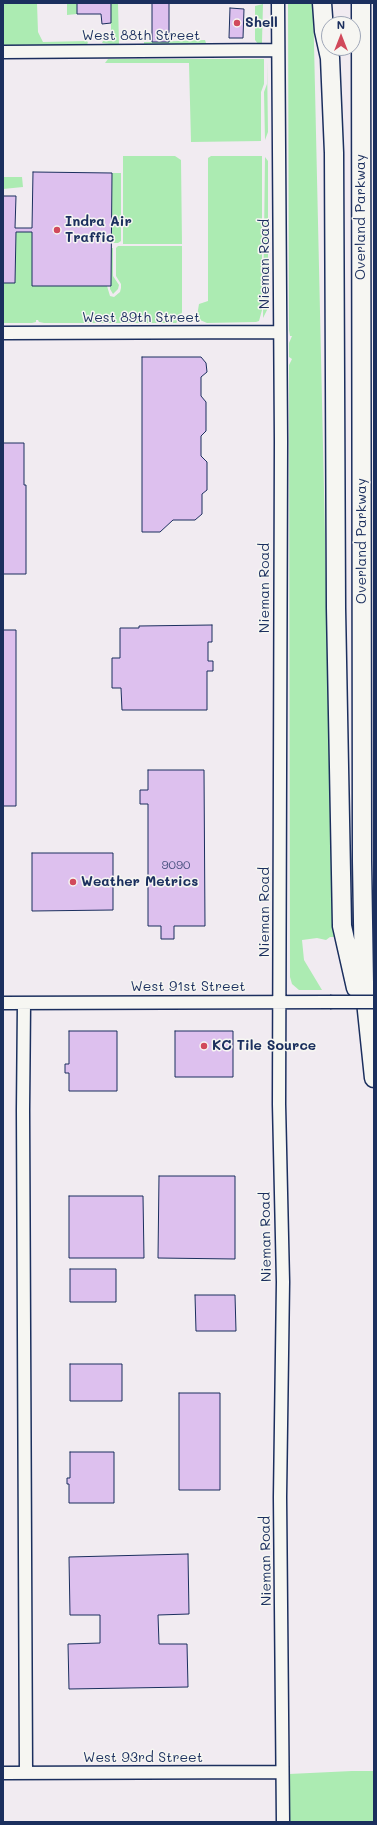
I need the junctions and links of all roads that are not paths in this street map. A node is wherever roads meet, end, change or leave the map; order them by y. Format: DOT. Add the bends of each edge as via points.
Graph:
graph roads {
  1 [pos="278,3"];
  2 [pos="322,3"];
  3 [pos="333,3"];
  4 [pos="361,3"];
  5 [pos="323,16"];
  6 [pos="333,16"];
  7 [pos="278,50"];
  8 [pos="3,52"];
  9 [pos="330,56"];
  10 [pos="279,332"];
  11 [pos="3,334"];
  12 [pos="280,1002"];
  13 [pos="374,1002"];
  14 [pos="3,1003"];
  15 [pos="24,1003"];
  16 [pos="370,1050"];
  17 [pos="374,1078"];
  18 [pos="282,1772"];
  19 [pos="3,1773"];
  20 [pos="26,1773"];
  21 [pos="283,1822"];
  1 -- 7 [label="street, Nieman Road"];
  2 -- 5 [label="highway"];
  3 -- 6 [label="highway"];
  4 -- 16 [label="highway, Overland Parkway" via="362,861 364,982"];
  7 -- 8 [label="street, West 88th Street"];
  7 -- 10 [label="street, Nieman Road"];
  9 -- 16 [label="highway" via="334,153 336,608 342,926"];
  10 -- 11 [label="street, West 89th Street"];
  10 -- 12 [label="street, Nieman Road"];
  12 -- 13 [label="street, West 91st Street, bridge"];
  12 -- 15 [label="street, West 91st Street"];
  12 -- 18 [label="street, Nieman Road"];
  14 -- 15 [label="street, West 91st Street"];
  15 -- 20 [label="street" via="22,1110"];
  16 -- 17 [label="highway, Overland Parkway"];
  18 -- 20 [label="street, West 93rd Street"];
  18 -- 21 [label="street, Nieman Road"];
  19 -- 20 [label="street, West 93rd Street"];
}
